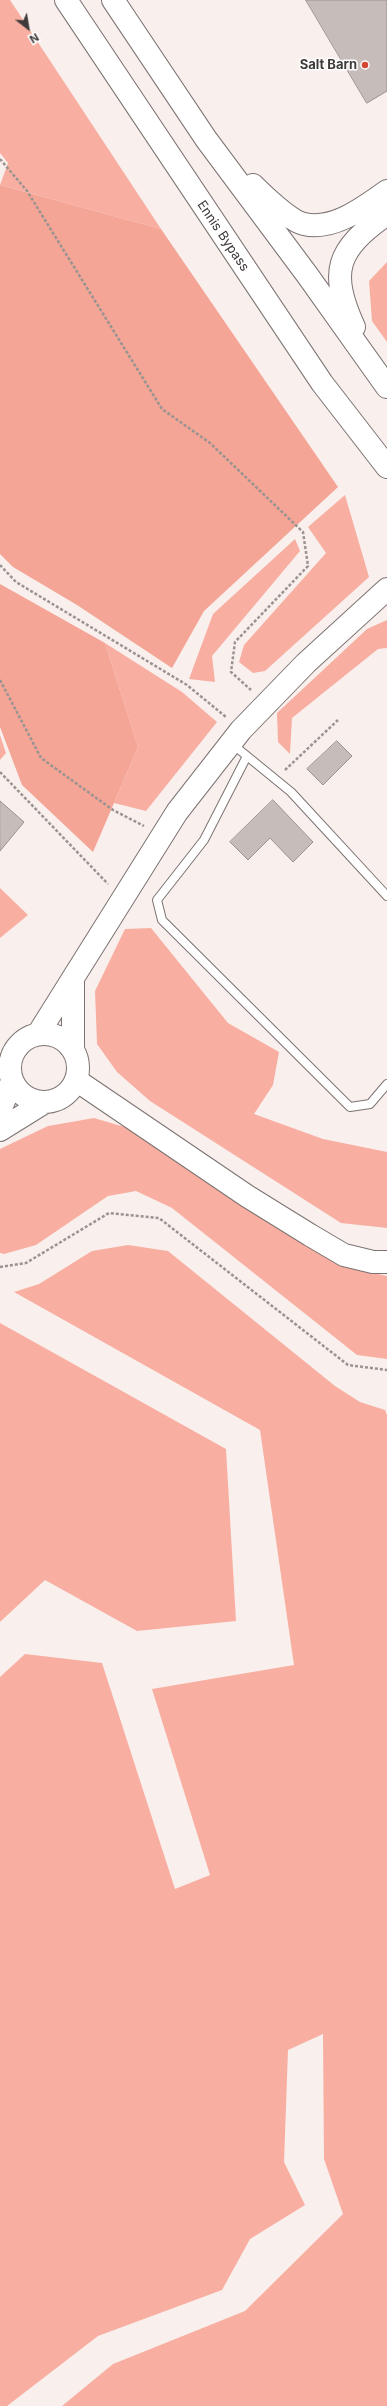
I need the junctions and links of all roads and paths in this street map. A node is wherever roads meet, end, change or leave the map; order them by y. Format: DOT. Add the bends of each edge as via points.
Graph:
graph roads {
  1 [pos="66,0"];
  2 [pos="113,0"];
  3 [pos="206,139"];
  4 [pos="0,159"];
  5 [pos="387,191"];
  6 [pos="387,214"];
  7 [pos="372,366"];
  8 [pos="387,388"];
  9 [pos="387,467"];
  10 [pos="0,565"];
  11 [pos="384,592"];
  12 [pos="0,680"];
  13 [pos="267,704"];
  14 [pos="338,720"];
  15 [pos="240,743"];
  16 [pos="287,767"];
  17 [pos="0,772"];
  18 [pos="162,836"];
  19 [pos="387,896"];
  20 [pos="123,899"];
  21 [pos="73,981"];
  22 [pos="38,1034"];
  23 [pos="73,1050"];
  24 [pos="76,1080"];
  25 [pos="12,1081"];
  26 [pos="387,1084"];
  27 [pos="45,1102"];
  28 [pos="0,1111"];
  29 [pos="0,1130"];
  30 [pos="387,1262"];
  31 [pos="0,1267"];
  32 [pos="387,1370"];
  1 -- 9 [label="main road, Ennis Bypass" via="322,383"];
  2 -- 3 [label="main road"];
  3 -- 5 [label="main road" via="269,201 303,224 324,225 353,214"];
  3 -- 7 [label="main road"];
  4 -- 13 [label="path" via="27,191 162,409 210,443 303,532 308,566 235,642 231,672"];
  6 -- 7 [label="main road" via="343,256 339,277 345,306"];
  7 -- 8 [label="main road"];
  10 -- 15 [label="path" via="16,582 187,685"];
  11 -- 13 [label="main road" via="306,663"];
  12 -- 18 [label="path" via="41,758 113,810"];
  13 -- 15 [label="main road"];
  14 -- 16 [label="path"];
  15 -- 18 [label="main road" via="177,812"];
  15 -- 19 [label="lane" via="291,792"];
  15 -- 26 [label="lane" via="204,840 157,900 162,920 350,1107 370,1104"];
  17 -- 20 [label="path"];
  18 -- 20 [label="main road"];
  20 -- 21 [label="main road"];
  21 -- 22 [label="main road"];
  21 -- 23 [label="main road"];
  22 -- 23 [label="main road" via="52,1034 64,1040"];
  22 -- 25 [label="main road" via="23,1040 13,1053 9,1068"];
  23 -- 24 [label="main road" via="78,1065"];
  24 -- 27 [label="main road" via="59,1098"];
  24 -- 30 [label="main road" via="247,1196 344,1255 373,1262"];
  25 -- 27 [label="main road" via="20,1092 31,1100"];
  25 -- 28 [label="main road"];
  27 -- 29 [label="main road"];
  31 -- 32 [label="path" via="26,1263 109,1213 159,1218 348,1365"];
}
